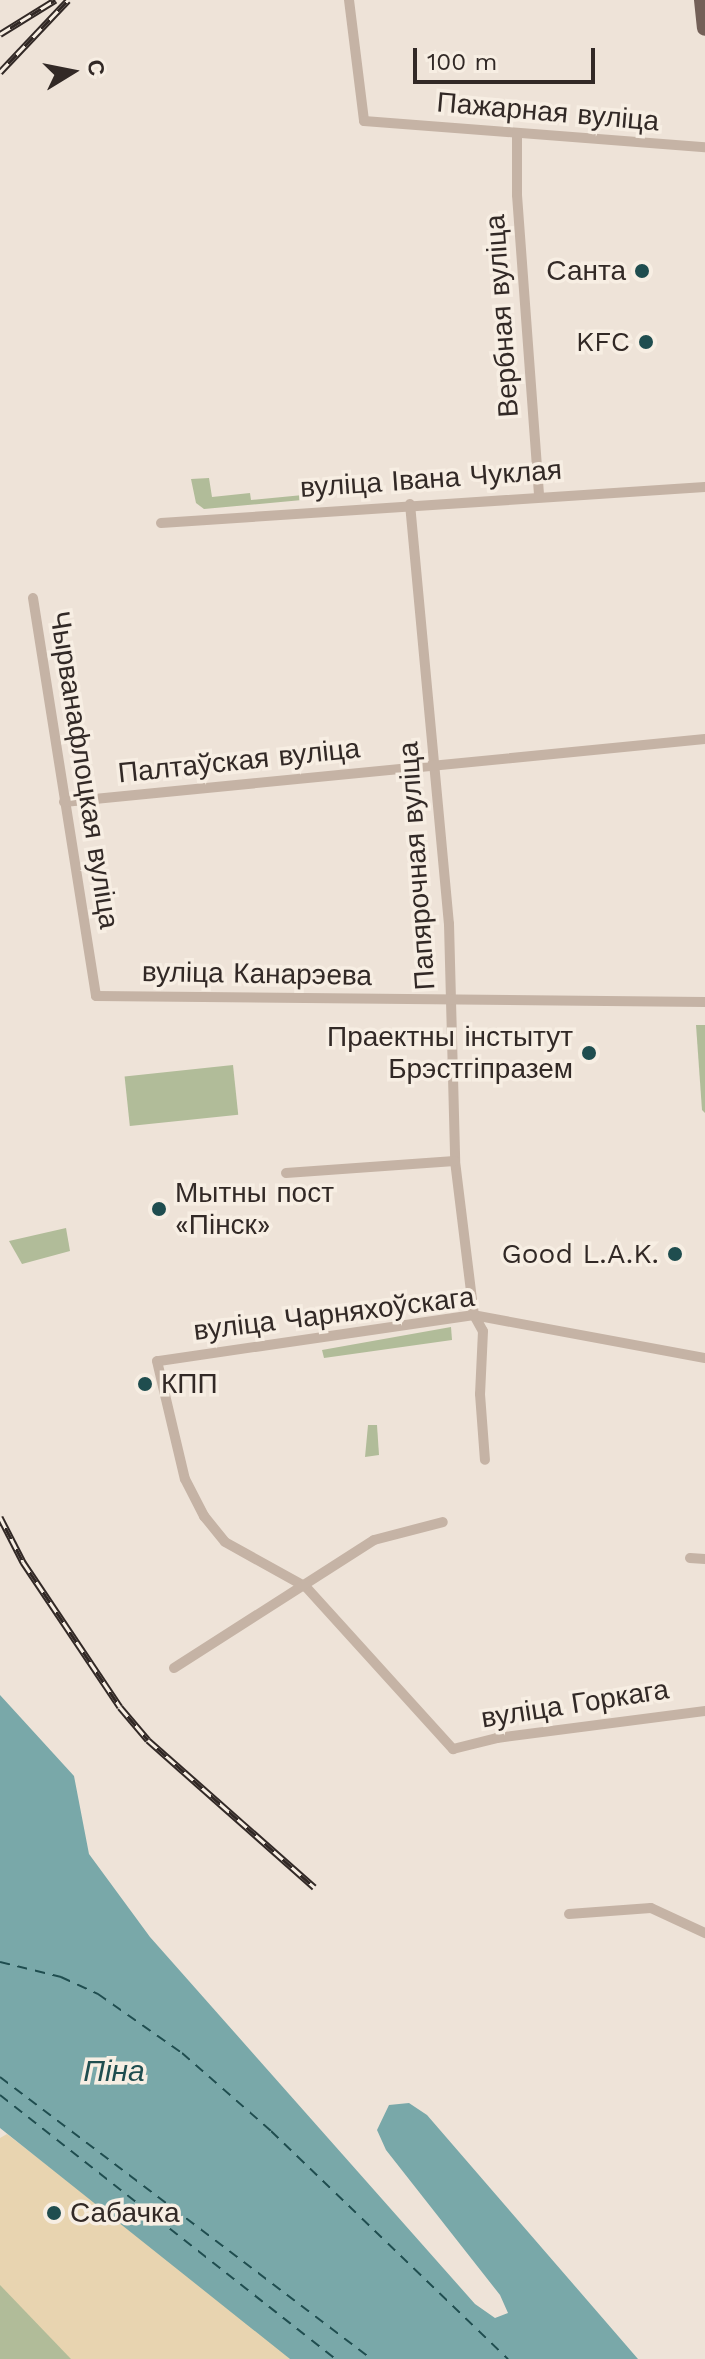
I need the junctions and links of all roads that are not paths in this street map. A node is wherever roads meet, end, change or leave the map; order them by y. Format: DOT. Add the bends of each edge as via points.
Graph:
graph roads {
  1 [pos="349,0"];
  2 [pos="702,0"];
  3 [pos="705,28"];
  4 [pos="517,133"];
  5 [pos="705,147"];
  6 [pos="705,487"];
  7 [pos="539,495"];
  8 [pos="410,504"];
  9 [pos="161,523"];
  10 [pos="33,598"];
  11 [pos="705,739"];
  12 [pos="434,766"];
  13 [pos="64,802"];
  14 [pos="96,996"];
  15 [pos="451,1002"];
  16 [pos="705,1002"];
  17 [pos="455,1161"];
  18 [pos="286,1173"];
  19 [pos="474,1315"];
  20 [pos="705,1358"];
  21 [pos="485,1460"];
  22 [pos="443,1522"];
  23 [pos="690,1558"];
  24 [pos="705,1559"];
  25 [pos="306,1587"];
  26 [pos="174,1668"];
  27 [pos="705,1711"];
  28 [pos="569,1914"];
  29 [pos="705,1933"];
  1 -- 4 [label="street, Пажарная вуліца" via="364,121"];
  2 -- 3 [label="main road"];
  4 -- 5 [label="street, Пажарная вуліца"];
  4 -- 7 [label="street, Вербная вуліца"];
  6 -- 7 [label="street, вуліца Івана Чуклая"];
  7 -- 8 [label="street, вуліца Івана Чуклая"];
  8 -- 9 [label="street, вуліца Івана Чуклая"];
  8 -- 12 [label="street, Папярочная вуліца"];
  10 -- 13 [label="street, Чырванафлоцкая вуліца"];
  11 -- 12 [label="street, Палтаўская вуліца"];
  12 -- 13 [label="street, Палтаўская вуліца"];
  12 -- 15 [label="street, Папярочная вуліца"];
  13 -- 14 [label="street, Чырванафлоцкая вуліца"];
  14 -- 15 [label="street, вуліца Канарэева"];
  15 -- 16 [label="street, вуліца Канарэева"];
  15 -- 17 [label="street, Папярочная вуліца"];
  17 -- 18 [label="street"];
  17 -- 19 [label="street, Папярочная вуліца"];
  19 -- 20 [label="street, вуліца Чарняхоўскага"];
  19 -- 21 [label="street, Папярочная вуліца" via="483,1331"];
  19 -- 25 [label="street, вуліца Чарняхоўскага" via="157,1361 185,1479 204,1516 225,1542"];
  22 -- 25 [label="street" via="374,1540"];
  23 -- 24 [label="street"];
  25 -- 26 [label="street"];
  25 -- 27 [label="street, вуліца Горкага" via="453,1749 497,1738"];
  28 -- 29 [label="street" via="651,1908"];
}
